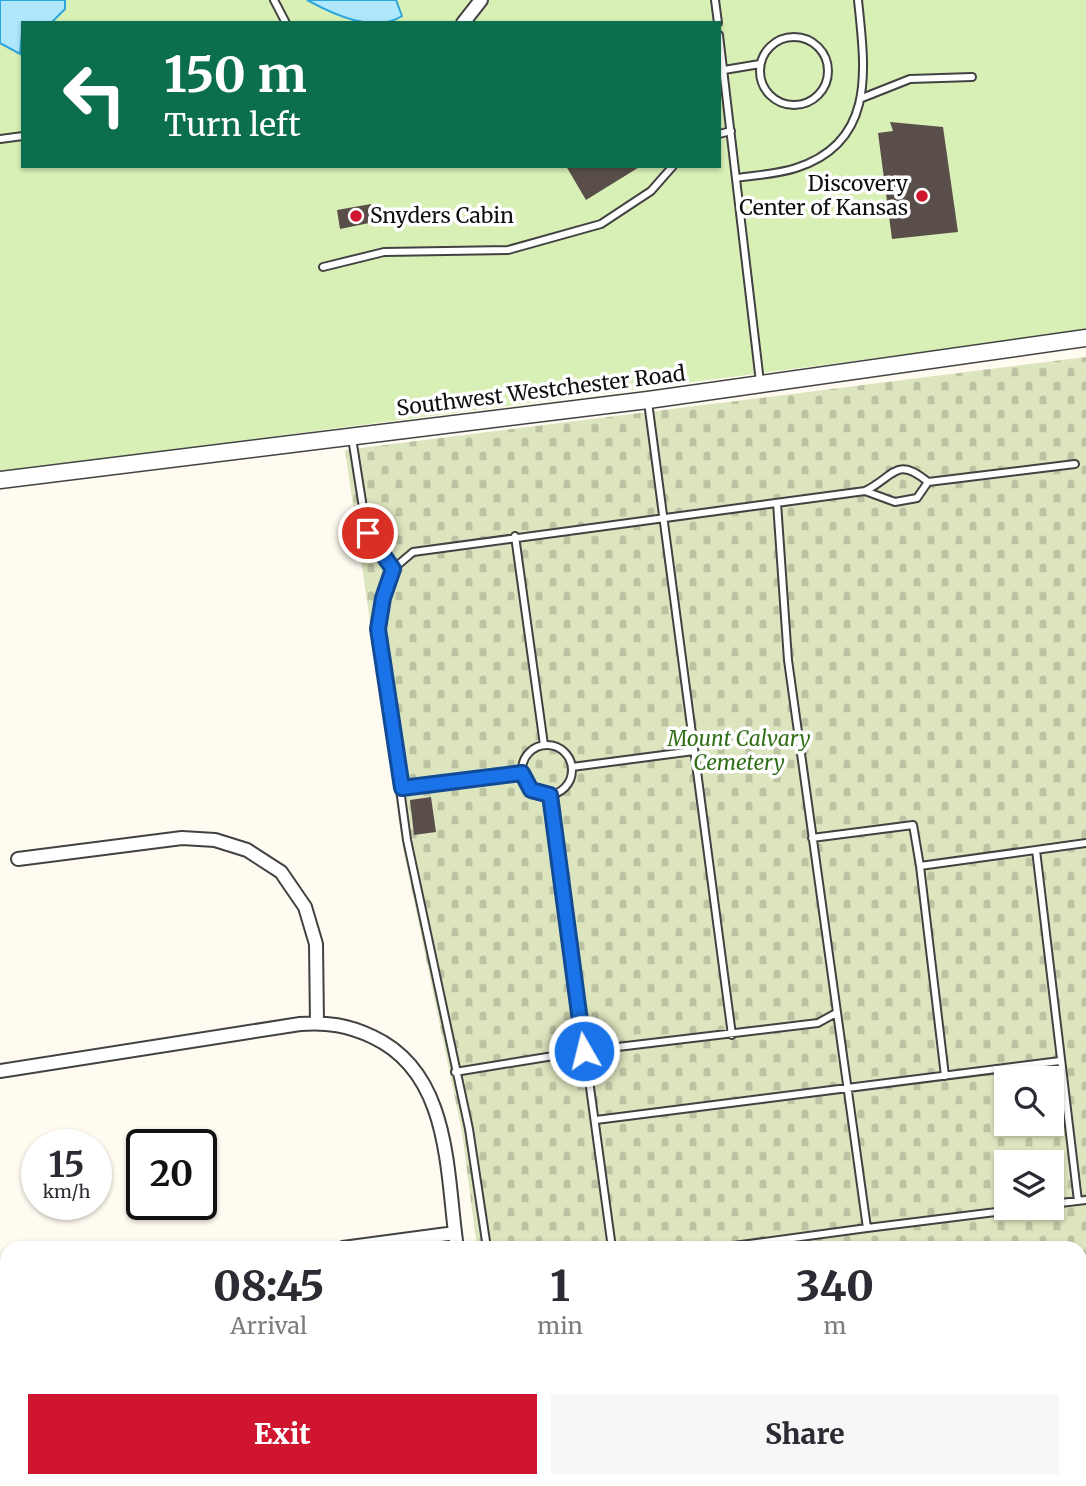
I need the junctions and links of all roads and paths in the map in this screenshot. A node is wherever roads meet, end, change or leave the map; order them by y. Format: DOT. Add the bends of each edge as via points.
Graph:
graph roads {
  1 [pos="274,0"];
  2 [pos="481,0"];
  3 [pos="715,0"];
  4 [pos="858,0"];
  5 [pos="285,21"];
  6 [pos="465,21"];
  7 [pos="718,21"];
  8 [pos="721,49"];
  9 [pos="760,64"];
  10 [pos="724,70"];
  11 [pos="972,77"];
  12 [pos="862,98"];
  13 [pos="731,131"];
  14 [pos="721,134"];
  15 [pos="21,136"];
  16 [pos="0,139"];
  17 [pos="671,168"];
  18 [pos="737,178"];
  19 [pos="323,267"];
  20 [pos="1086,338"];
  21 [pos="760,382"];
  22 [pos="648,400"];
  23 [pos="352,436"];
  24 [pos="1075,464"];
  25 [pos="0,480"];
  26 [pos="928,481"];
  27 [pos="865,491"];
  28 [pos="777,503"];
  29 [pos="663,517"];
  30 [pos="515,537"];
  31 [pos="393,569"];
  32 [pos="544,745"];
  33 [pos="694,751"];
  34 [pos="572,767"];
  35 [pos="522,773"];
  36 [pos="402,788"];
  37 [pos="550,795"];
  38 [pos="812,838"];
  39 [pos="1086,843"];
  40 [pos="1035,850"];
  41 [pos="18,859"];
  42 [pos="920,866"];
  43 [pos="836,1013"];
  44 [pos="317,1023"];
  45 [pos="732,1035"];
  46 [pos="584,1051"];
  47 [pos="1060,1062"];
  48 [pos="0,1071"];
  49 [pos="455,1072"];
  50 [pos="944,1076"];
  51 [pos="849,1088"];
  52 [pos="596,1121"];
  53 [pos="1082,1201"];
  54 [pos="1064,1203"];
  55 [pos="994,1212"];
  56 [pos="867,1228"];
  57 [pos="455,1233"];
  58 [pos="395,1241"];
  59 [pos="456,1241"];
  60 [pos="486,1241"];
  61 [pos="611,1241"];
  62 [pos="771,1241"];
  1 -- 5 [label="lane"];
  2 -- 6 [label="street"];
  3 -- 7 [label="lane"];
  4 -- 12 [label="lane"];
  8 -- 10 [label="lane"];
  9 -- 9 [label="lane" via="771,46 800,37 825,56 828,79 816,99 793,106 782,104 764,88"];
  9 -- 10 [label="lane"];
  10 -- 13 [label="lane"];
  11 -- 12 [label="lane" via="910,79"];
  12 -- 18 [label="lane" via="834,150 796,168"];
  13 -- 14 [label="lane"];
  13 -- 18 [label="lane"];
  15 -- 16 [label="lane"];
  17 -- 19 [label="lane" via="652,191 601,224 508,250 384,252"];
  18 -- 21 [label="lane"];
  20 -- 21 [label="street, Southwest Westchester Road"];
  21 -- 22 [label="street, Southwest Westchester Road"];
  22 -- 23 [label="street, Southwest Westchester Road"];
  22 -- 29 [label="lane"];
  23 -- 25 [label="street, Southwest Westchester Road"];
  23 -- 31 [label="lane" via="368,533"];
  24 -- 26 [label="lane"];
  26 -- 27 [label="lane" via="905,468"];
  26 -- 27 [label="lane" via="917,498 904,502"];
  27 -- 28 [label="lane"];
  28 -- 29 [label="lane"];
  28 -- 38 [label="lane" via="785,580 782,612"];
  29 -- 30 [label="lane"];
  29 -- 33 [label="lane"];
  30 -- 31 [label="lane" via="413,552"];
  30 -- 32 [label="lane"];
  31 -- 36 [label="lane" via="378,629"];
  32 -- 34 [label="lane" via="562,750"];
  32 -- 35 [label="lane" via="527,754"];
  33 -- 34 [label="lane"];
  33 -- 45 [label="lane"];
  34 -- 37 [label="lane" via="566,785"];
  35 -- 36 [label="lane"];
  35 -- 37 [label="lane" via="531,790"];
  36 -- 49 [label="lane" via="407,840"];
  37 -- 46 [label="lane"];
  38 -- 42 [label="lane" via="913,825"];
  38 -- 43 [label="lane"];
  39 -- 40 [label="lane"];
  40 -- 42 [label="lane"];
  40 -- 47 [label="lane"];
  41 -- 44 [label="street" via="198,838 231,844 264,859 294,888 313,926"];
  42 -- 50 [label="lane"];
  43 -- 45 [label="lane" via="818,1023"];
  43 -- 51 [label="lane"];
  44 -- 48 [label="street"];
  44 -- 57 [label="street" via="357,1030 384,1042 404,1057 429,1091 442,1133"];
  45 -- 46 [label="lane"];
  46 -- 49 [label="lane"];
  46 -- 52 [label="lane"];
  47 -- 50 [label="lane"];
  47 -- 53 [label="lane"];
  49 -- 60 [label="lane" via="469,1129"];
  50 -- 51 [label="lane"];
  51 -- 52 [label="lane"];
  51 -- 56 [label="lane"];
  52 -- 61 [label="lane"];
  53 -- 54 [label="lane"];
  55 -- 56 [label="lane"];
  56 -- 62 [label="lane"];
  57 -- 58 [label="street"];
  57 -- 59 [label="street"];
}
